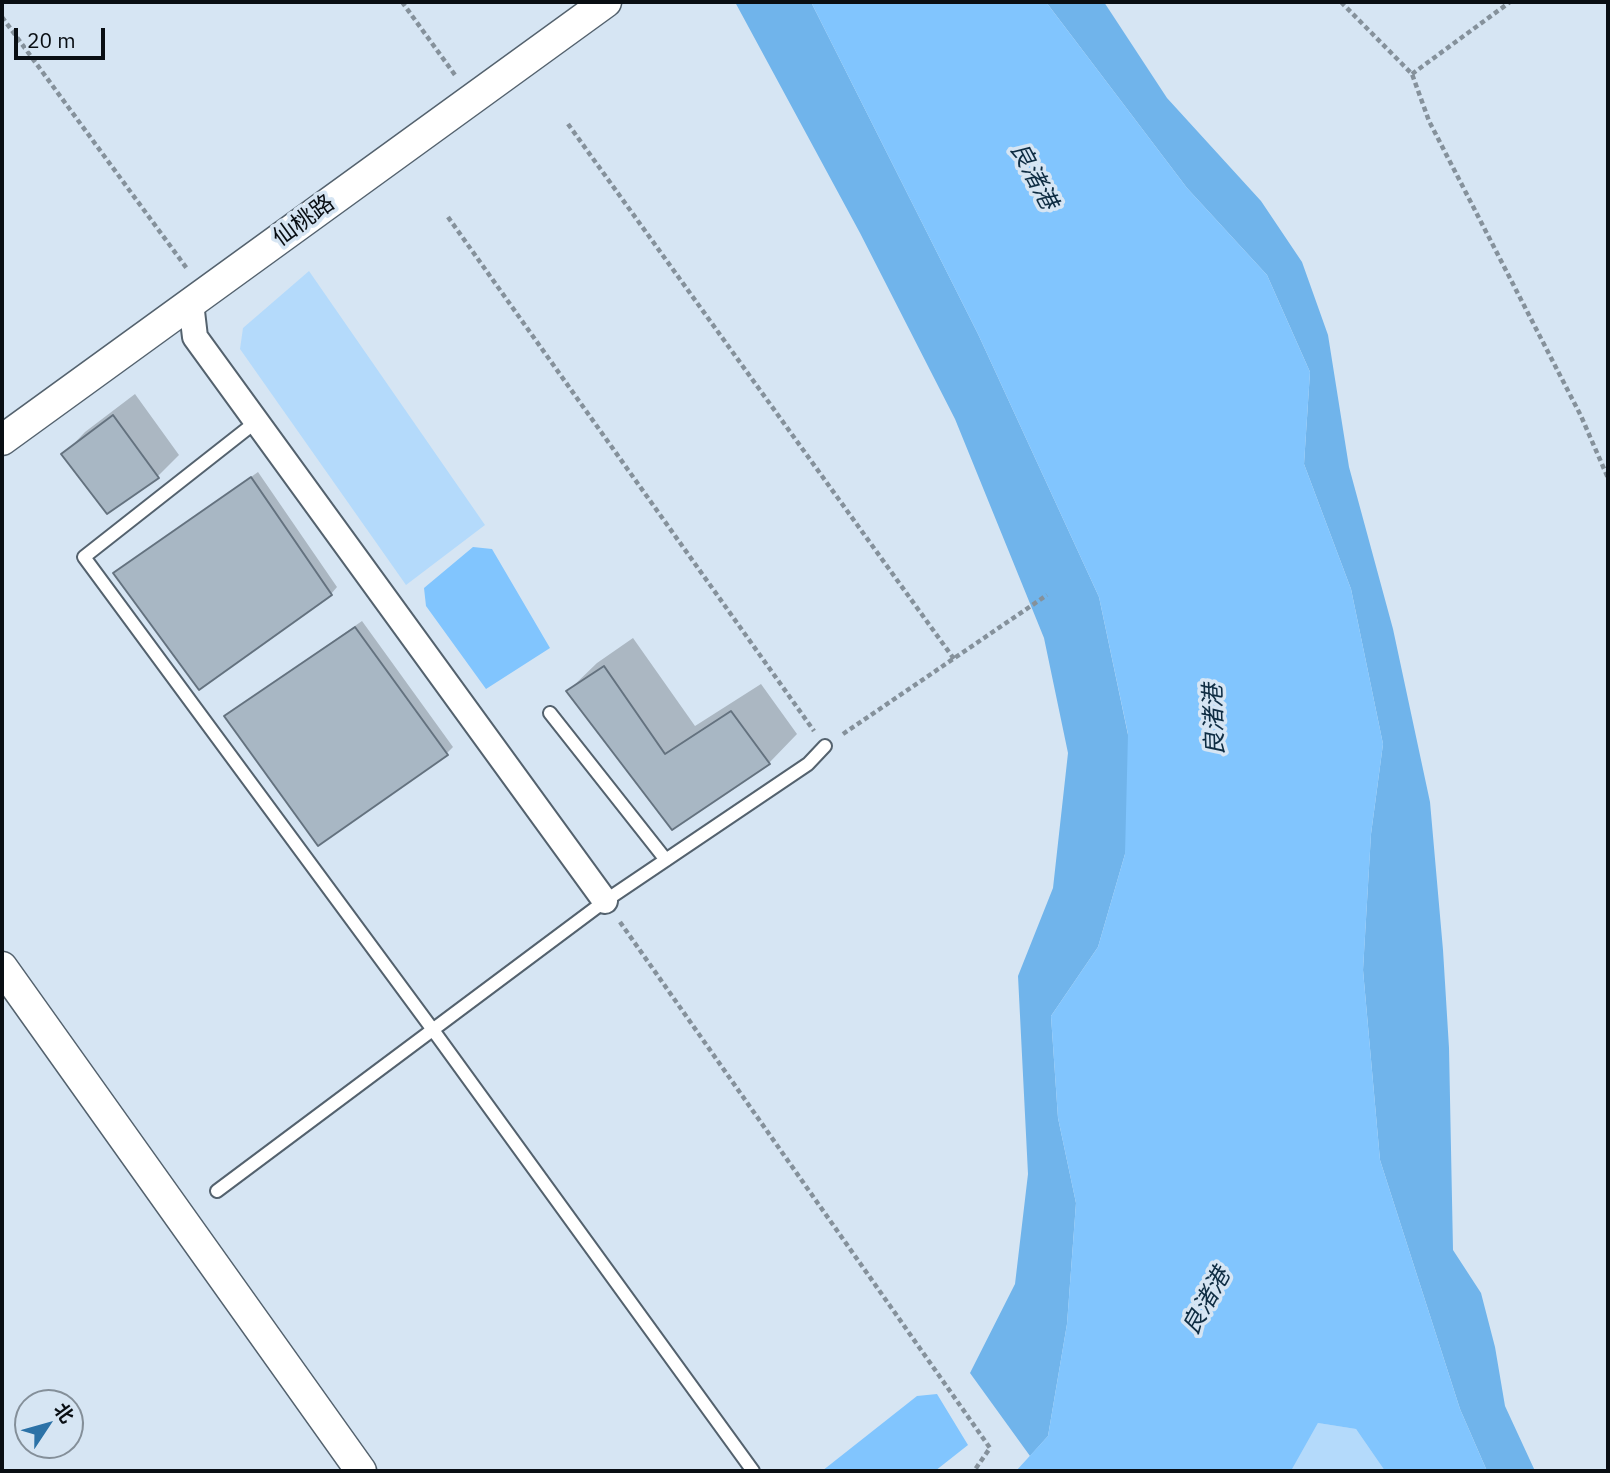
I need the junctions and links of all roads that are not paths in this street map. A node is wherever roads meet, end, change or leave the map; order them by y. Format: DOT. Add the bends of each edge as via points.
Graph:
graph roads {
  1 [pos="606,2"];
  2 [pos="198,298"];
  3 [pos="257,421"];
  4 [pos="2,440"];
  5 [pos="550,713"];
  6 [pos="825,746"];
  7 [pos="666,860"];
  8 [pos="605,901"];
  9 [pos="2,967"];
  10 [pos="433,1030"];
  11 [pos="216,1191"];
  12 [pos="360,1471"];
  13 [pos="753,1471"];
  1 -- 2 [label="street, 仙桃路"];
  2 -- 3 [label="street" via="195,337"];
  2 -- 4 [label="street, 仙桃路"];
  3 -- 8 [label="street"];
  3 -- 10 [label="lane" via="83,557"];
  5 -- 7 [label="lane"];
  6 -- 7 [label="lane" via="808,764"];
  7 -- 8 [label="lane"];
  8 -- 10 [label="lane"];
  9 -- 12 [label="street"];
  10 -- 11 [label="lane"];
  10 -- 13 [label="lane"];
}
